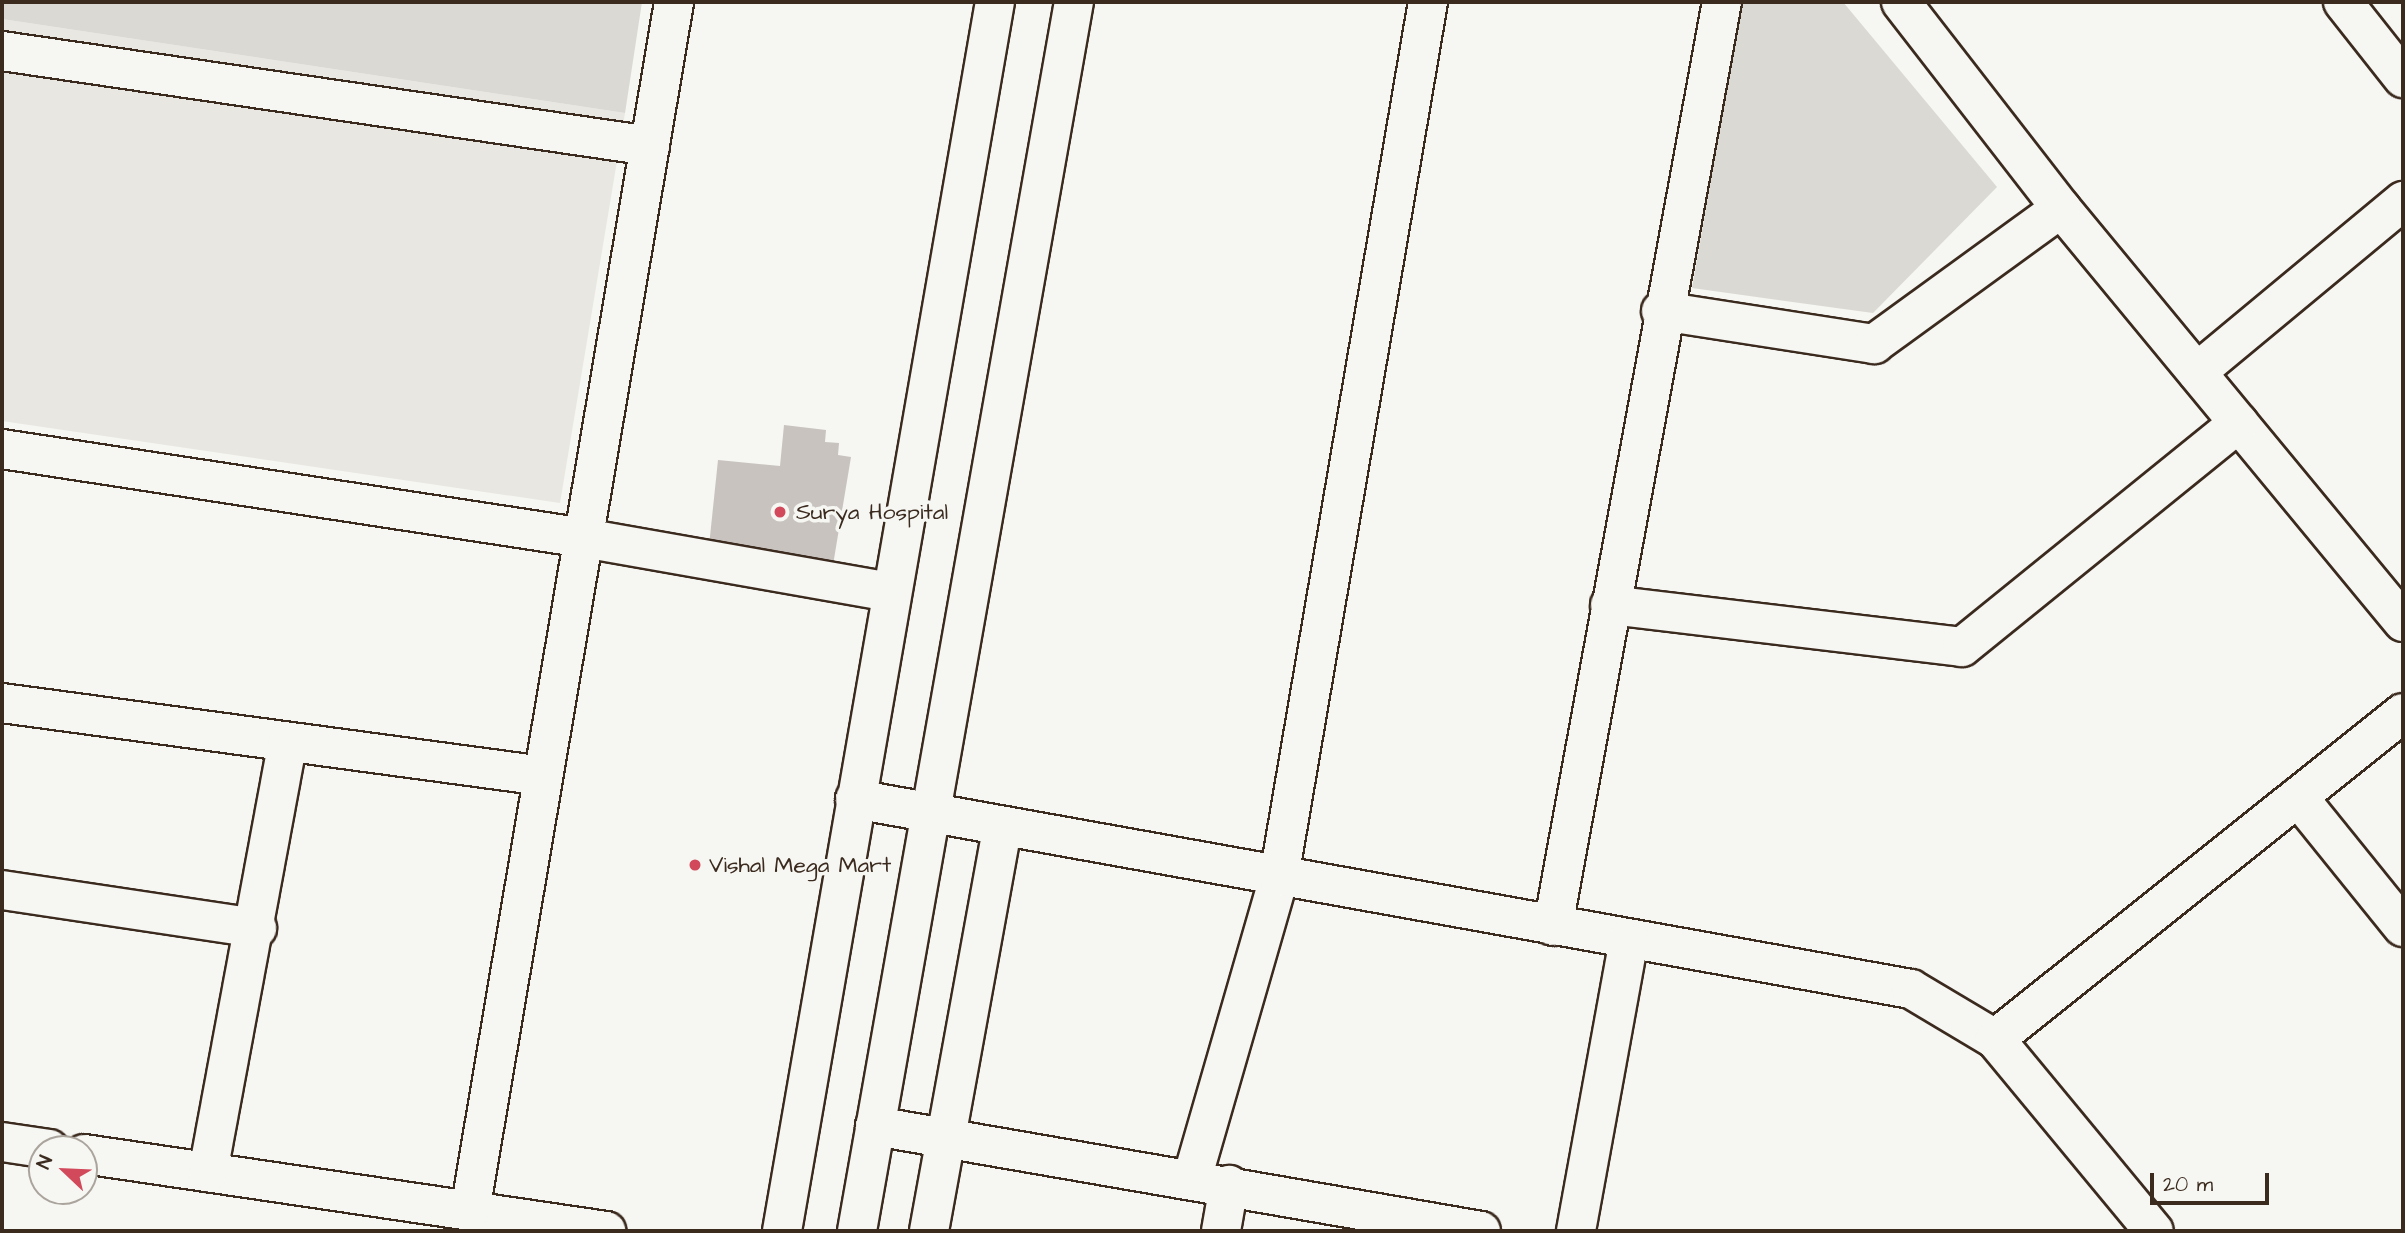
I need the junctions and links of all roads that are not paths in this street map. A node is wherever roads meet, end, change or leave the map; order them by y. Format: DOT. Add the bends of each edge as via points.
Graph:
graph roads {
  1 [pos="674,2"];
  2 [pos="995,2"];
  3 [pos="1074,2"];
  4 [pos="1428,2"];
  5 [pos="1722,2"];
  6 [pos="1902,2"];
  7 [pos="2343,2"];
  8 [pos="2,51"];
  9 [pos="2403,78"];
  10 [pos="650,146"];
  11 [pos="2403,201"];
  12 [pos="2061,208"];
  13 [pos="1661,311"];
  14 [pos="2197,372"];
  15 [pos="2239,423"];
  16 [pos="2,449"];
  17 [pos="584,538"];
  18 [pos="891,592"];
  19 [pos="1610,605"];
  20 [pos="2403,622"];
  21 [pos="2,703"];
  22 [pos="2403,713"];
  23 [pos="288,742"];
  24 [pos="543,776"];
  25 [pos="2298,797"];
  26 [pos="855,799"];
  27 [pos="930,816"];
  28 [pos="1002,828"];
  29 [pos="1279,877"];
  30 [pos="2,891"];
  31 [pos="1553,926"];
  32 [pos="2403,927"];
  33 [pos="257,928"];
  34 [pos="1629,939"];
  35 [pos="1995,1039"];
  36 [pos="875,1126"];
  37 [pos="945,1138"];
  38 [pos="2,1142"];
  39 [pos="28,1146"];
  40 [pos="98,1156"];
  41 [pos="208,1172"];
  42 [pos="1211,1182"];
  43 [pos="470,1211"];
  44 [pos="1467,1230"];
  45 [pos="606,1231"];
  46 [pos="782,1231"];
  47 [pos="857,1231"];
  48 [pos="929,1231"];
  49 [pos="1221,1231"];
  50 [pos="1576,1231"];
  51 [pos="2154,1231"];
  1 -- 10 [label="street"];
  2 -- 18 [label="street"];
  3 -- 27 [label="street"];
  4 -- 29 [label="street"];
  5 -- 13 [label="street"];
  6 -- 12 [label="street"];
  7 -- 9 [label="street"];
  8 -- 10 [label="street" via="66,56"];
  10 -- 17 [label="street"];
  11 -- 14 [label="street"];
  12 -- 13 [label="street" via="1874,344"];
  12 -- 14 [label="street"];
  13 -- 19 [label="street"];
  14 -- 15 [label="street"];
  15 -- 19 [label="street" via="1962,647"];
  15 -- 20 [label="street"];
  16 -- 17 [label="street"];
  17 -- 18 [label="street"];
  17 -- 24 [label="street"];
  18 -- 26 [label="street"];
  19 -- 31 [label="street"];
  21 -- 23 [label="street"];
  22 -- 25 [label="street"];
  23 -- 24 [label="street"];
  23 -- 33 [label="street"];
  24 -- 43 [label="street"];
  25 -- 32 [label="street"];
  25 -- 35 [label="street"];
  26 -- 27 [label="street"];
  26 -- 46 [label="street"];
  27 -- 28 [label="street"];
  27 -- 36 [label="street"];
  28 -- 29 [label="street"];
  28 -- 37 [label="street"];
  29 -- 31 [label="street"];
  29 -- 42 [label="street"];
  30 -- 33 [label="street"];
  31 -- 34 [label="street"];
  33 -- 41 [label="street"];
  34 -- 35 [label="street" via="1912,989"];
  34 -- 50 [label="street"];
  35 -- 51 [label="street"];
  36 -- 37 [label="street"];
  36 -- 47 [label="street"];
  37 -- 42 [label="street"];
  37 -- 48 [label="street"];
  38 -- 39 [label="street"];
  40 -- 41 [label="street"];
  41 -- 43 [label="street"];
  42 -- 44 [label="street"];
  42 -- 49 [label="street"];
  43 -- 45 [label="street"];
}
